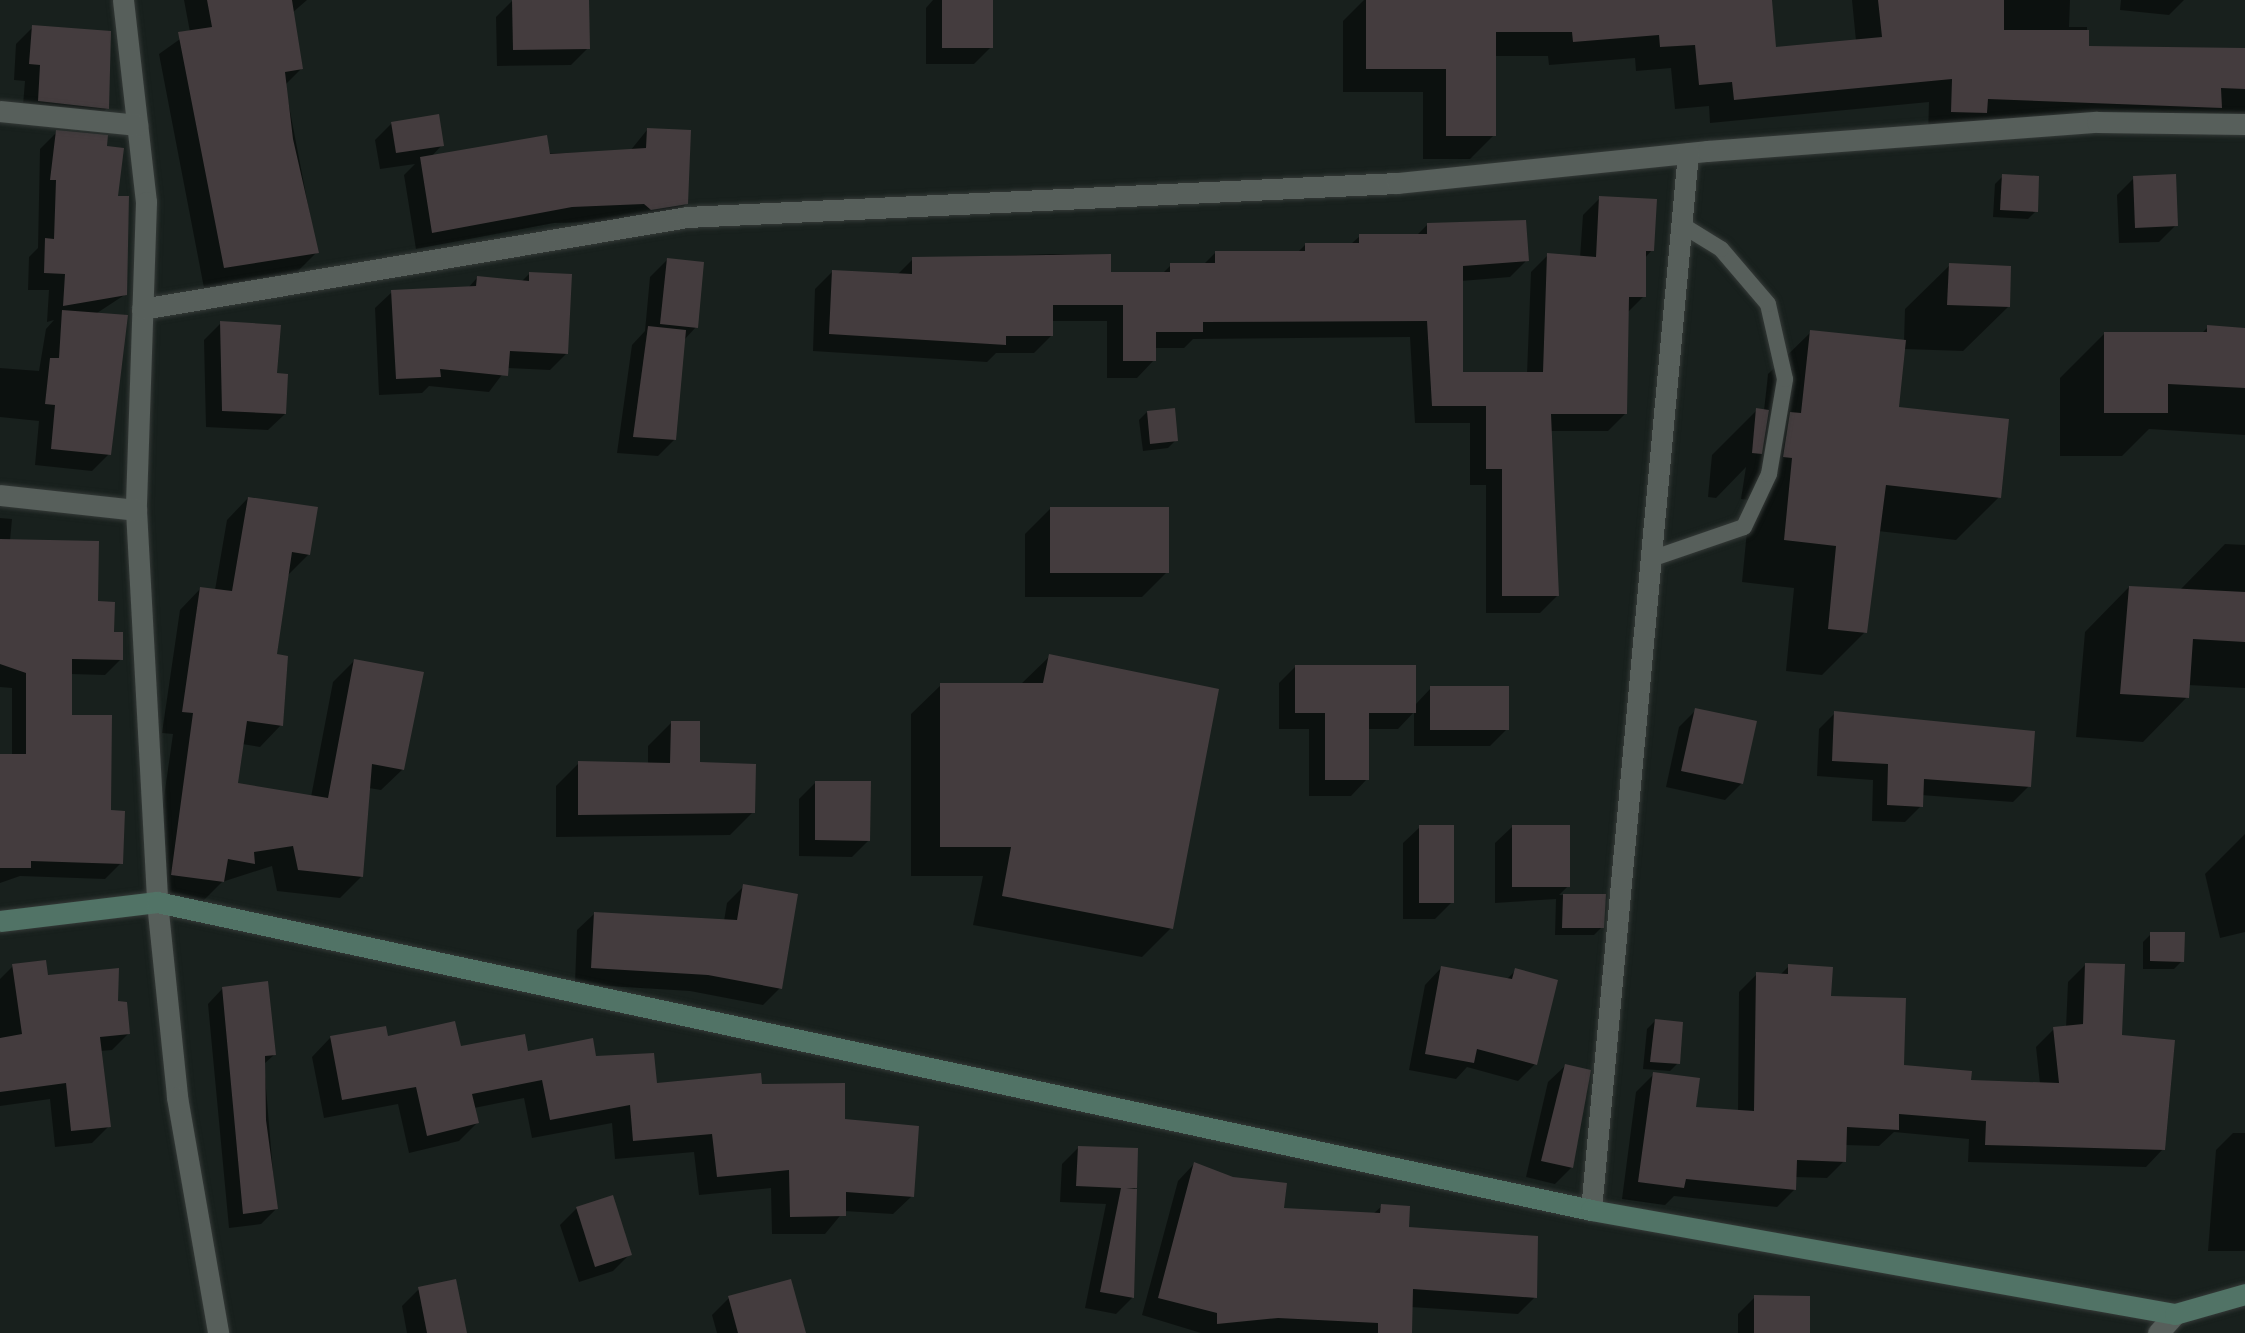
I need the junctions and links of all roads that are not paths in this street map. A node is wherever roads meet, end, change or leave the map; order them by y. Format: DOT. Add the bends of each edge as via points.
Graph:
graph roads {
  1 [pos="123,0"];
  2 [pos="0,111"];
  3 [pos="2245,124"];
  4 [pos="137,125"];
  5 [pos="1688,153"];
  6 [pos="1682,225"];
  7 [pos="142,309"];
  8 [pos="0,495"];
  9 [pos="136,510"];
  10 [pos="1651,559"];
  11 [pos="157,902"];
  12 [pos="0,921"];
  13 [pos="1591,1210"];
  14 [pos="2245,1294"];
  15 [pos="2175,1314"];
  16 [pos="218,1333"];
  17 [pos="2158,1333"];
  1 -- 4 [label="street"];
  2 -- 4 [label="street"];
  3 -- 5 [label="street" via="2097,122"];
  4 -- 7 [label="street" via="146,202"];
  5 -- 6 [label="street"];
  5 -- 7 [label="street" via="1397,183 687,217"];
  6 -- 10 [label="street"];
  6 -- 10 [label="lane" via="1721,249 1768,304 1785,379 1769,474 1744,527"];
  7 -- 9 [label="street"];
  8 -- 9 [label="street"];
  9 -- 11 [label="street"];
  10 -- 13 [label="street"];
  11 -- 12 [label="main road"];
  11 -- 13 [label="main road"];
  11 -- 16 [label="street" via="177,1097"];
  13 -- 15 [label="main road"];
  14 -- 15 [label="main road"];
  15 -- 17 [label="street"];
}
